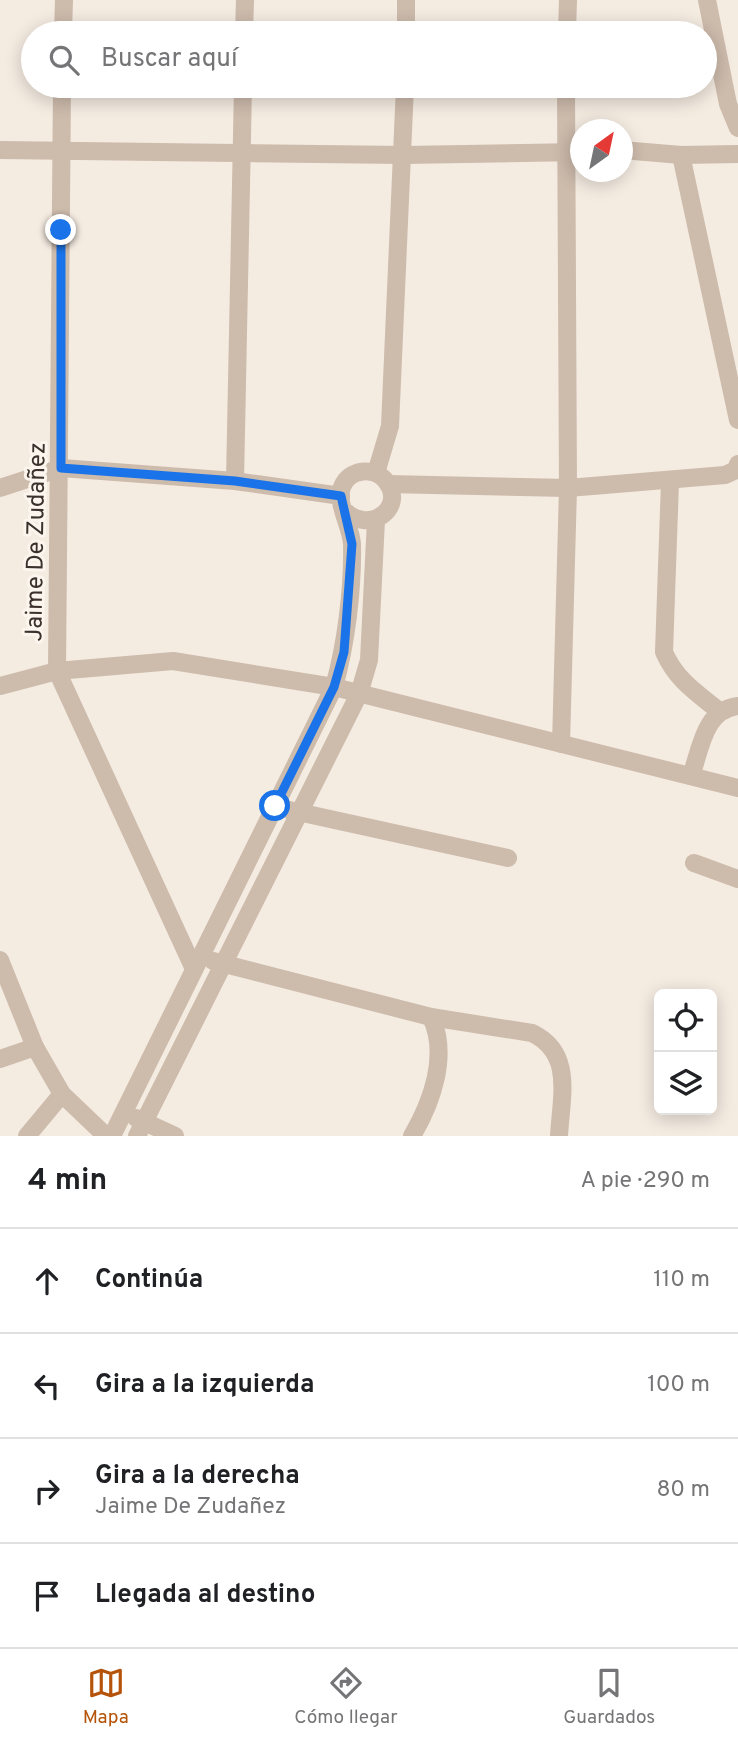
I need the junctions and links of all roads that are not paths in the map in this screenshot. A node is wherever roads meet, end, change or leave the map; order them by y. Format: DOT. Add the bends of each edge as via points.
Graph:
graph roads {
  1 [pos="64,0"];
  2 [pos="245,0"];
  3 [pos="406,0"];
  4 [pos="568,0"];
  5 [pos="707,0"];
  6 [pos="63,21"];
  7 [pos="244,21"];
  8 [pos="406,21"];
  9 [pos="567,21"];
  10 [pos="711,21"];
  11 [pos="717,50"];
  12 [pos="62,98"];
  13 [pos="243,98"];
  14 [pos="405,98"];
  15 [pos="567,98"];
  16 [pos="738,128"];
  17 [pos="570,131"];
  18 [pos="0,150"];
  19 [pos="62,151"];
  20 [pos="633,151"];
  21 [pos="241,153"];
  22 [pos="570,153"];
  23 [pos="738,154"];
  24 [pos="404,155"];
  25 [pos="681,155"];
  26 [pos="572,182"];
  27 [pos="738,420"];
  28 [pos="738,464"];
  29 [pos="61,468"];
  30 [pos="382,478"];
  31 [pos="235,481"];
  32 [pos="670,482"];
  33 [pos="0,488"];
  34 [pos="568,488"];
  35 [pos="343,504"];
  36 [pos="376,520"];
  37 [pos="57,671"];
  38 [pos="0,686"];
  39 [pos="334,687"];
  40 [pos="359,694"];
  41 [pos="738,706"];
  42 [pos="719,711"];
  43 [pos="561,744"];
  44 [pos="691,776"];
  45 [pos="738,788"];
  46 [pos="275,806"];
  47 [pos="300,813"];
  48 [pos="508,858"];
  49 [pos="694,863"];
  50 [pos="738,879"];
  51 [pos="0,960"];
  52 [pos="197,964"];
  53 [pos="224,964"];
  54 [pos="432,1017"];
  55 [pos="35,1046"];
  56 [pos="0,1059"];
  57 [pos="62,1094"];
  58 [pos="123,1112"];
  59 [pos="141,1129"];
  60 [pos="27,1136"];
  61 [pos="107,1136"];
  62 [pos="112,1136"];
  63 [pos="175,1136"];
  64 [pos="412,1136"];
  65 [pos="559,1136"];
  1 -- 6 [label="street"];
  2 -- 7 [label="street"];
  3 -- 8 [label="street"];
  4 -- 9 [label="street"];
  5 -- 10 [label="street"];
  11 -- 16 [label="street"];
  12 -- 19 [label="street, Jaime De Zudañez"];
  13 -- 21 [label="street"];
  14 -- 24 [label="street"];
  15 -- 17 [label="street"];
  18 -- 19 [label="street"];
  19 -- 21 [label="street"];
  19 -- 29 [label="street, Jaime De Zudañez"];
  20 -- 25 [label="street"];
  21 -- 24 [label="street"];
  21 -- 31 [label="street"];
  22 -- 24 [label="street"];
  23 -- 25 [label="street"];
  24 -- 30 [label="street" via="390,426"];
  25 -- 27 [label="street"];
  26 -- 34 [label="street"];
  28 -- 32 [label="street" via="725,475"];
  29 -- 31 [label="street"];
  29 -- 33 [label="street"];
  29 -- 37 [label="street, Jaime De Zudañez"];
  30 -- 34 [label="street"];
  30 -- 35 [label="street" via="360,472 352,475 342,488"];
  30 -- 36 [label="street" via="391,500"];
  31 -- 35 [label="street"];
  32 -- 34 [label="street"];
  32 -- 42 [label="street" via="664,652 683,683"];
  34 -- 43 [label="street"];
  35 -- 36 [label="street" via="360,521"];
  35 -- 39 [label="street" via="352,544 344,652"];
  36 -- 40 [label="street" via="369,660"];
  37 -- 38 [label="street"];
  37 -- 39 [label="street" via="173,662"];
  37 -- 52 [label="street, Jaime De Zudañez"];
  39 -- 40 [label="street"];
  39 -- 46 [label="street"];
  40 -- 43 [label="street"];
  40 -- 47 [label="street"];
  41 -- 42 [label="street"];
  42 -- 44 [label="street" via="713,715"];
  43 -- 44 [label="street"];
  44 -- 45 [label="street"];
  46 -- 47 [label="street"];
  46 -- 52 [label="street"];
  47 -- 48 [label="street"];
  47 -- 53 [label="street"];
  49 -- 50 [label="street"];
  51 -- 55 [label="street"];
  52 -- 53 [label="street"];
  52 -- 58 [label="street"];
  53 -- 54 [label="street"];
  53 -- 59 [label="street"];
  54 -- 64 [label="street" via="439,1034 435,1076 428,1110"];
  54 -- 65 [label="street" via="532,1033 546,1040 558,1054 563,1087"];
  55 -- 56 [label="street"];
  55 -- 57 [label="street"];
  57 -- 60 [label="street"];
  57 -- 61 [label="street"];
  58 -- 59 [label="street"];
  58 -- 62 [label="street"];
  59 -- 63 [label="street"];
}
